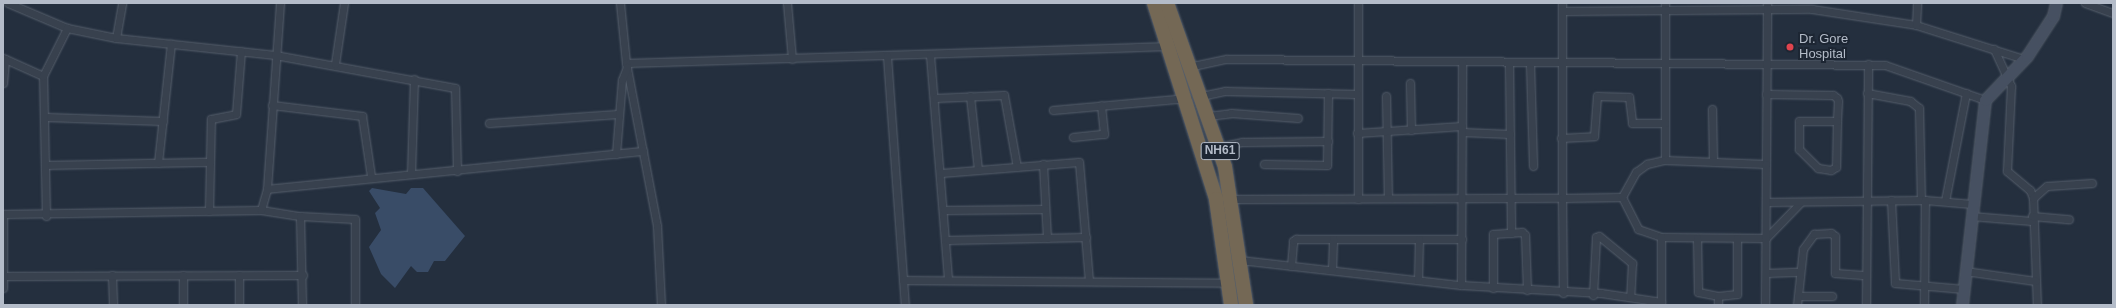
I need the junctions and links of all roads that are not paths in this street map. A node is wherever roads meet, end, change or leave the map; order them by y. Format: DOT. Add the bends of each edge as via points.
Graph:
graph roads {
  1 [pos="8,3"];
  2 [pos="122,3"];
  3 [pos="280,3"];
  4 [pos="344,3"];
  5 [pos="620,3"];
  6 [pos="788,3"];
  7 [pos="1154,3"];
  8 [pos="1167,3"];
  9 [pos="1358,3"];
  10 [pos="1562,3"];
  11 [pos="1665,3"];
  12 [pos="1767,3"];
  13 [pos="1918,3"];
  14 [pos="2054,3"];
  15 [pos="2086,3"];
  16 [pos="1562,11"];
  17 [pos="1665,11"];
  18 [pos="1767,11"];
  19 [pos="2113,13"];
  20 [pos="1916,25"];
  21 [pos="67,28"];
  22 [pos="116,38"];
  23 [pos="171,44"];
  24 [pos="1176,45"];
  25 [pos="1994,49"];
  26 [pos="241,51"];
  27 [pos="275,55"];
  28 [pos="930,55"];
  29 [pos="887,56"];
  30 [pos="4,58"];
  31 [pos="792,59"];
  32 [pos="2024,59"];
  33 [pos="1356,60"];
  34 [pos="1462,62"];
  35 [pos="1509,63"];
  36 [pos="1530,63"];
  37 [pos="1767,63"];
  38 [pos="335,64"];
  39 [pos="1561,64"];
  40 [pos="1665,64"];
  41 [pos="1868,64"];
  42 [pos="627,65"];
  43 [pos="1184,69"];
  44 [pos="2008,75"];
  45 [pos="42,76"];
  46 [pos="414,79"];
  47 [pos="3,83"];
  48 [pos="1410,83"];
  49 [pos="1328,93"];
  50 [pos="1867,93"];
  51 [pos="1966,93"];
  52 [pos="1357,94"];
  53 [pos="1766,94"];
  54 [pos="970,96"];
  55 [pos="1201,96"];
  56 [pos="1386,96"];
  57 [pos="935,98"];
  58 [pos="1187,98"];
  59 [pos="1984,100"];
  60 [pos="272,105"];
  61 [pos="1101,106"];
  62 [pos="1053,110"];
  63 [pos="1712,110"];
  64 [pos="618,114"];
  65 [pos="1208,116"];
  66 [pos="46,117"];
  67 [pos="1298,118"];
  68 [pos="163,121"];
  69 [pos="1837,121"];
  70 [pos="489,123"];
  71 [pos="1665,124"];
  72 [pos="1462,129"];
  73 [pos="1411,130"];
  74 [pos="1387,131"];
  75 [pos="1357,133"];
  76 [pos="1510,134"];
  77 [pos="1074,136"];
  78 [pos="1562,138"];
  79 [pos="1328,141"];
  80 [pos="1218,147"];
  81 [pos="643,151"];
  82 [pos="616,154"];
  83 [pos="1665,160"];
  84 [pos="1713,161"];
  85 [pos="210,162"];
  86 [pos="158,163"];
  87 [pos="1042,164"];
  88 [pos="1264,164"];
  89 [pos="1766,164"];
  90 [pos="47,165"];
  91 [pos="1533,166"];
  92 [pos="1017,167"];
  93 [pos="978,170"];
  94 [pos="457,171"];
  95 [pos="941,173"];
  96 [pos="411,174"];
  97 [pos="371,176"];
  98 [pos="2092,183"];
  99 [pos="267,189"];
  100 [pos="1622,197"];
  101 [pos="1388,198"];
  102 [pos="1462,198"];
  103 [pos="1510,198"];
  104 [pos="1562,198"];
  105 [pos="2032,198"];
  106 [pos="1232,199"];
  107 [pos="1358,199"];
  108 [pos="1891,200"];
  109 [pos="1923,200"];
  110 [pos="1866,201"];
  111 [pos="1944,201"];
  112 [pos="1766,202"];
  113 [pos="1801,202"];
  114 [pos="1972,204"];
  115 [pos="1045,209"];
  116 [pos="261,210"];
  117 [pos="944,210"];
  118 [pos="208,212"];
  119 [pos="3,215"];
  120 [pos="46,216"];
  121 [pos="300,216"];
  122 [pos="1971,216"];
  123 [pos="2032,218"];
  124 [pos="2068,219"];
  125 [pos="1511,232"];
  126 [pos="1086,237"];
  127 [pos="1661,237"];
  128 [pos="1047,238"];
  129 [pos="1697,238"];
  130 [pos="1737,238"];
  131 [pos="1766,238"];
  132 [pos="1333,239"];
  133 [pos="1419,239"];
  134 [pos="1462,239"];
  135 [pos="947,240"];
  136 [pos="1241,265"];
  137 [pos="1291,266"];
  138 [pos="1332,270"];
  139 [pos="1966,271"];
  140 [pos="1799,272"];
  141 [pos="1766,273"];
  142 [pos="112,275"];
  143 [pos="184,275"];
  144 [pos="239,275"];
  145 [pos="303,275"];
  146 [pos="1866,275"];
  147 [pos="3,276"];
  148 [pos="1227,278"];
  149 [pos="948,279"];
  150 [pos="903,280"];
  151 [pos="1089,280"];
  152 [pos="1418,280"];
  153 [pos="2035,281"];
  154 [pos="1461,285"];
  155 [pos="1924,287"];
  156 [pos="3,288"];
  157 [pos="1493,288"];
  158 [pos="1964,289"];
  159 [pos="1527,290"];
  160 [pos="1562,293"];
  161 [pos="1593,295"];
  162 [pos="1718,296"];
  163 [pos="1799,296"];
  164 [pos="1832,296"];
  165 [pos="1630,298"];
  166 [pos="1661,303"];
  167 [pos="113,305"];
  168 [pos="183,305"];
  169 [pos="239,305"];
  170 [pos="302,305"];
  171 [pos="355,305"];
  172 [pos="661,305"];
  173 [pos="905,305"];
  174 [pos="1231,305"];
  175 [pos="1246,305"];
  176 [pos="1718,305"];
  177 [pos="1765,305"];
  178 [pos="1797,305"];
  179 [pos="1866,305"];
  180 [pos="1924,305"];
  181 [pos="1962,305"];
  182 [pos="2037,305"];
  1 -- 21 [label="street"];
  2 -- 22 [label="street"];
  3 -- 27 [label="street"];
  4 -- 38 [label="street"];
  5 -- 42 [label="street"];
  6 -- 31 [label="street"];
  7 -- 24 [label="highway, NH61"];
  8 -- 24 [label="highway, NH61"];
  9 -- 33 [label="street"];
  10 -- 16 [label="street"];
  11 -- 17 [label="street"];
  12 -- 18 [label="street"];
  13 -- 20 [label="street"];
  14 -- 32 [label="street" via="2053,16"];
  15 -- 19 [label="street"];
  16 -- 17 [label="street"];
  16 -- 39 [label="street"];
  17 -- 18 [label="street"];
  17 -- 40 [label="street"];
  18 -- 20 [label="street" via="1812,9"];
  18 -- 37 [label="street"];
  20 -- 25 [label="street"];
  21 -- 22 [label="street"];
  21 -- 45 [label="street"];
  22 -- 23 [label="street"];
  23 -- 26 [label="street"];
  23 -- 68 [label="street"];
  24 -- 28 [label="street"];
  24 -- 43 [label="highway, NH61"];
  25 -- 32 [label="street"];
  25 -- 44 [label="street"];
  26 -- 27 [label="street"];
  26 -- 85 [label="street" via="237,112 211,119"];
  27 -- 38 [label="street"];
  27 -- 60 [label="street"];
  28 -- 29 [label="street"];
  28 -- 57 [label="street"];
  29 -- 31 [label="street"];
  29 -- 150 [label="street"];
  30 -- 45 [label="street"];
  30 -- 47 [label="street"];
  31 -- 42 [label="street"];
  32 -- 44 [label="street"];
  33 -- 34 [label="street"];
  33 -- 43 [label="street" via="1227,59"];
  33 -- 52 [label="street"];
  34 -- 35 [label="street"];
  34 -- 72 [label="street"];
  35 -- 36 [label="street"];
  35 -- 76 [label="street"];
  36 -- 39 [label="street"];
  36 -- 91 [label="street"];
  37 -- 40 [label="street"];
  37 -- 41 [label="street"];
  37 -- 53 [label="street"];
  38 -- 46 [label="street"];
  39 -- 40 [label="street"];
  39 -- 78 [label="street"];
  40 -- 71 [label="street"];
  41 -- 50 [label="street"];
  41 -- 51 [label="street" via="1895,67"];
  42 -- 64 [label="street"];
  42 -- 81 [label="street"];
  43 -- 55 [label="highway, NH61"];
  43 -- 58 [label="highway, NH61"];
  44 -- 59 [label="street"];
  44 -- 105 [label="street" via="2011,98 2005,165 2010,175 2030,190"];
  45 -- 66 [label="street"];
  46 -- 94 [label="street" via="457,90"];
  46 -- 96 [label="street"];
  48 -- 73 [label="street"];
  49 -- 52 [label="street"];
  49 -- 55 [label="street" via="1225,92"];
  49 -- 79 [label="street"];
  50 -- 109 [label="street" via="1910,100 1919,108"];
  50 -- 110 [label="street"];
  51 -- 59 [label="street"];
  51 -- 111 [label="street"];
  52 -- 75 [label="street"];
  53 -- 69 [label="street" via="1833,95 1838,101"];
  53 -- 89 [label="street"];
  54 -- 57 [label="street"];
  54 -- 92 [label="street" via="1000,93 1006,97"];
  54 -- 93 [label="street"];
  55 -- 65 [label="highway, NH61"];
  56 -- 74 [label="street"];
  57 -- 95 [label="street"];
  58 -- 61 [label="street"];
  58 -- 148 [label="highway, NH61" via="1216,199"];
  59 -- 114 [label="street"];
  60 -- 97 [label="street" via="362,116"];
  60 -- 99 [label="street"];
  61 -- 62 [label="street"];
  61 -- 77 [label="street" via="1104,134"];
  63 -- 84 [label="street"];
  64 -- 70 [label="street"];
  64 -- 82 [label="street"];
  65 -- 67 [label="street" via="1231,113"];
  65 -- 80 [label="highway, NH61"];
  66 -- 68 [label="street"];
  66 -- 90 [label="street"];
  68 -- 86 [label="street"];
  69 -- 69 [label="street" via="1836,167 1831,170 1818,168 1799,149 1799,121"];
  71 -- 78 [label="street" via="1632,122 1629,97 1598,96 1594,136"];
  71 -- 83 [label="street"];
  72 -- 73 [label="street"];
  72 -- 76 [label="street"];
  72 -- 102 [label="street"];
  73 -- 74 [label="street"];
  74 -- 75 [label="street"];
  74 -- 101 [label="street"];
  75 -- 107 [label="street"];
  76 -- 103 [label="street"];
  78 -- 104 [label="street"];
  79 -- 80 [label="street" via="1242,142"];
  79 -- 88 [label="street" via="1326,166"];
  80 -- 106 [label="highway, NH61"];
  81 -- 82 [label="street"];
  81 -- 172 [label="street" via="657,226"];
  82 -- 94 [label="street"];
  83 -- 84 [label="street"];
  83 -- 100 [label="street" via="1647,164 1636,172"];
  84 -- 89 [label="street"];
  85 -- 86 [label="street"];
  85 -- 118 [label="street"];
  86 -- 90 [label="street"];
  87 -- 92 [label="street"];
  87 -- 115 [label="street"];
  87 -- 126 [label="street" via="1075,160 1081,164"];
  89 -- 112 [label="street"];
  90 -- 120 [label="street"];
  92 -- 93 [label="street"];
  93 -- 95 [label="street"];
  94 -- 96 [label="street"];
  95 -- 117 [label="street"];
  96 -- 97 [label="street"];
  97 -- 99 [label="street"];
  98 -- 105 [label="street" via="2047,186"];
  99 -- 116 [label="street"];
  100 -- 104 [label="street"];
  100 -- 127 [label="street" via="1638,228"];
  101 -- 102 [label="street"];
  101 -- 107 [label="street"];
  102 -- 103 [label="street"];
  102 -- 134 [label="street"];
  103 -- 104 [label="street"];
  103 -- 125 [label="street"];
  104 -- 160 [label="street"];
  105 -- 123 [label="street"];
  106 -- 107 [label="street"];
  106 -- 136 [label="highway, NH61"];
  108 -- 109 [label="street"];
  108 -- 110 [label="street"];
  108 -- 155 [label="street" via="1895,283"];
  109 -- 111 [label="street"];
  109 -- 155 [label="street"];
  110 -- 113 [label="street"];
  110 -- 146 [label="street"];
  111 -- 114 [label="street"];
  112 -- 113 [label="street"];
  112 -- 131 [label="street"];
  113 -- 131 [label="street"];
  114 -- 122 [label="street"];
  115 -- 117 [label="street"];
  115 -- 128 [label="street"];
  116 -- 118 [label="street"];
  116 -- 121 [label="street"];
  117 -- 135 [label="street"];
  118 -- 120 [label="street"];
  119 -- 120 [label="street"];
  119 -- 147 [label="street"];
  121 -- 145 [label="street"];
  121 -- 171 [label="street" via="355,219"];
  122 -- 123 [label="street"];
  122 -- 139 [label="street"];
  123 -- 124 [label="street"];
  123 -- 153 [label="street"];
  125 -- 157 [label="street" via="1493,236"];
  125 -- 159 [label="street" via="1526,235"];
  126 -- 128 [label="street"];
  126 -- 151 [label="street"];
  127 -- 129 [label="street"];
  127 -- 166 [label="street"];
  128 -- 135 [label="street"];
  129 -- 130 [label="street"];
  129 -- 162 [label="street" via="1698,292"];
  130 -- 131 [label="street"];
  130 -- 162 [label="street" via="1737,294"];
  131 -- 141 [label="street"];
  132 -- 133 [label="street"];
  132 -- 137 [label="street" via="1294,240"];
  132 -- 138 [label="street"];
  133 -- 134 [label="street"];
  133 -- 152 [label="street"];
  134 -- 154 [label="street"];
  135 -- 149 [label="street"];
  136 -- 137 [label="street"];
  136 -- 148 [label="highway"];
  136 -- 175 [label="highway, NH61"];
  137 -- 138 [label="street"];
  138 -- 152 [label="street"];
  139 -- 153 [label="street"];
  139 -- 158 [label="street"];
  140 -- 141 [label="street"];
  140 -- 146 [label="street" via="1803,249 1809,237 1818,232 1831,233 1835,236 1835,273"];
  140 -- 163 [label="street"];
  141 -- 177 [label="street"];
  142 -- 143 [label="street"];
  142 -- 147 [label="street"];
  142 -- 167 [label="street"];
  143 -- 144 [label="street"];
  143 -- 168 [label="street"];
  144 -- 145 [label="street"];
  144 -- 169 [label="street"];
  145 -- 170 [label="street"];
  146 -- 179 [label="street"];
  147 -- 156 [label="street"];
  148 -- 151 [label="street"];
  148 -- 174 [label="highway, NH61"];
  149 -- 150 [label="street"];
  149 -- 151 [label="street"];
  150 -- 173 [label="street"];
  152 -- 154 [label="street"];
  153 -- 182 [label="street"];
  154 -- 157 [label="street"];
  155 -- 158 [label="street"];
  155 -- 180 [label="street"];
  157 -- 159 [label="street"];
  158 -- 181 [label="street"];
  159 -- 160 [label="street"];
  160 -- 161 [label="street"];
  161 -- 165 [label="street"];
  161 -- 165 [label="street" via="1596,238 1599,236 1632,263"];
  162 -- 176 [label="street"];
  163 -- 164 [label="street"];
  163 -- 178 [label="street"];
  165 -- 166 [label="street"];
}
